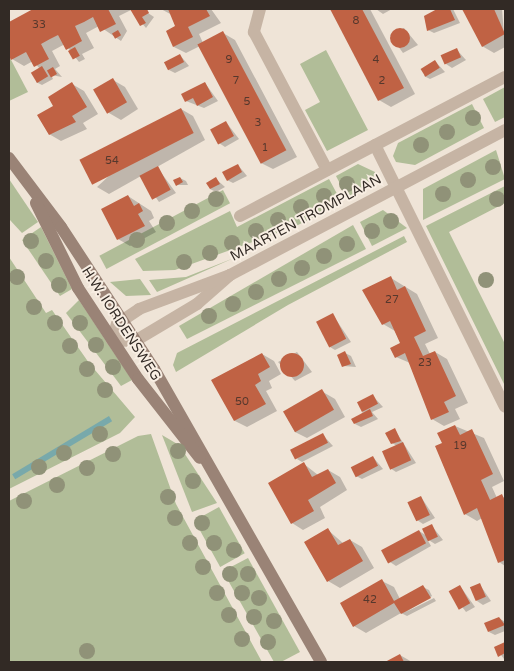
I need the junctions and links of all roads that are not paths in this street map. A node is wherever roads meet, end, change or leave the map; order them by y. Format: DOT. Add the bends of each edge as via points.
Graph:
graph roads {
  1 [pos="260,9"];
  2 [pos="505,77"];
  3 [pos="505,130"];
  4 [pos="375,146"];
  5 [pos="9,158"];
  6 [pos="327,170"];
  7 [pos="26,183"];
  8 [pos="396,187"];
  9 [pos="240,216"];
  10 [pos="230,275"];
  11 [pos="122,320"];
  12 [pos="112,340"];
  13 [pos="136,341"];
  14 [pos="505,408"];
  15 [pos="210,470"];
  16 [pos="321,662"];
  1 -- 6 [label="street" via="254,32"];
  2 -- 4 [label="street"];
  3 -- 8 [label="street, MAARTEN TROMPLAAN"];
  4 -- 6 [label="street"];
  4 -- 8 [label="street, MAARTEN TROMPLAAN"];
  5 -- 7 [label="main road, H.W. IORDENSWEG"];
  6 -- 9 [label="street"];
  7 -- 11 [label="main road, H.W. IORDENSWEG" via="57,221"];
  7 -- 12 [label="main road, H.W. IORDENSWEG" via="75,283"];
  8 -- 10 [label="street, MAARTEN TROMPLAAN"];
  8 -- 14 [label="street"];
  10 -- 11 [label="street, MAARTEN TROMPLAAN" via="187,288"];
  10 -- 13 [label="street, MAARTEN TROMPLAAN" via="196,304"];
  11 -- 12 [label="street"];
  11 -- 13 [label="main road, H.W. IORDENSWEG"];
  12 -- 13 [label="street"];
  12 -- 15 [label="main road, H.W. IORDENSWEG" via="163,413"];
  13 -- 15 [label="main road, H.W. IORDENSWEG"];
  15 -- 16 [label="main road, H.W. IORDENSWEG"];
}
